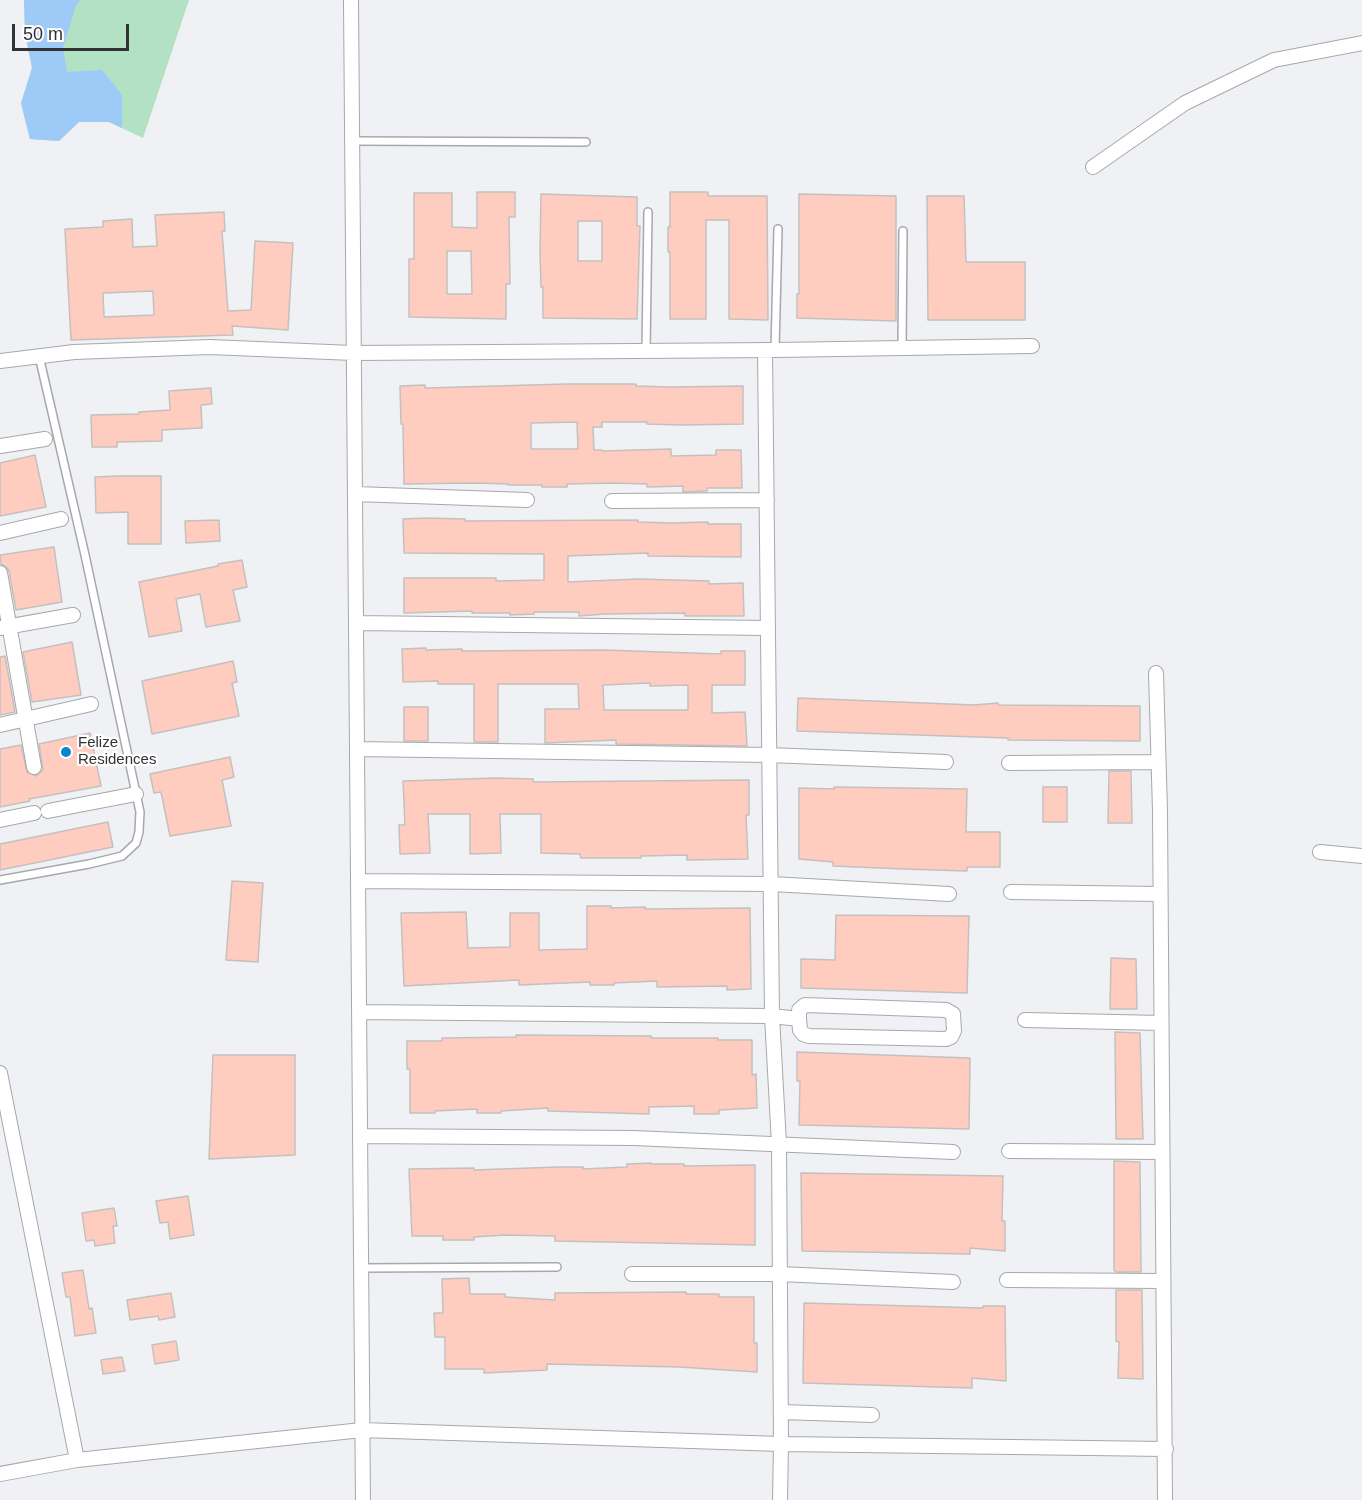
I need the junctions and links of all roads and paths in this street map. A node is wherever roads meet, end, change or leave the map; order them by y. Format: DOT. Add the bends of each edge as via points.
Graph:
graph roads {
  1 [pos="351,0"];
  2 [pos="1362,44"];
  3 [pos="352,141"];
  4 [pos="586,142"];
  5 [pos="1093,167"];
  6 [pos="648,212"];
  7 [pos="778,229"];
  8 [pos="903,231"];
  9 [pos="1032,346"];
  10 [pos="902,348"];
  11 [pos="770,350"];
  12 [pos="646,351"];
  13 [pos="353,352"];
  14 [pos="39,355"];
  15 [pos="0,361"];
  16 [pos="45,439"];
  17 [pos="0,446"];
  18 [pos="355,494"];
  19 [pos="527,500"];
  20 [pos="766,500"];
  21 [pos="612,501"];
  22 [pos="61,519"];
  23 [pos="0,533"];
  24 [pos="0,573"];
  25 [pos="73,615"];
  26 [pos="356,624"];
  27 [pos="5,627"];
  28 [pos="768,628"];
  29 [pos="1156,673"];
  30 [pos="91,704"];
  31 [pos="26,718"];
  32 [pos="0,724"];
  33 [pos="357,749"];
  34 [pos="769,755"];
  35 [pos="946,762"];
  36 [pos="1158,762"];
  37 [pos="1008,763"];
  38 [pos="34,767"];
  39 [pos="136,794"];
  40 [pos="0,820"];
  41 [pos="1320,852"];
  42 [pos="1362,856"];
  43 [pos="0,880"];
  44 [pos="358,881"];
  45 [pos="772,884"];
  46 [pos="1011,892"];
  47 [pos="949,894"];
  48 [pos="1161,894"];
  49 [pos="359,1012"];
  50 [pos="772,1016"];
  51 [pos="799,1019"];
  52 [pos="1024,1020"];
  53 [pos="1161,1023"];
  54 [pos="0,1073"];
  55 [pos="360,1136"];
  56 [pos="779,1144"];
  57 [pos="1009,1151"];
  58 [pos="953,1152"];
  59 [pos="1162,1152"];
  60 [pos="557,1267"];
  61 [pos="361,1268"];
  62 [pos="632,1275"];
  63 [pos="780,1275"];
  64 [pos="1007,1280"];
  65 [pos="953,1281"];
  66 [pos="1163,1281"];
  67 [pos="781,1412"];
  68 [pos="872,1415"];
  69 [pos="362,1430"];
  70 [pos="781,1444"];
  71 [pos="1166,1449"];
  72 [pos="77,1460"];
  73 [pos="0,1474"];
  74 [pos="363,1500"];
  75 [pos="780,1500"];
  76 [pos="1166,1500"];
  1 -- 3 [label="street"];
  2 -- 5 [label="street" via="1274,60 1185,103"];
  3 -- 4 [label="lane"];
  3 -- 13 [label="street"];
  6 -- 12 [label="lane"];
  7 -- 11 [label="lane"];
  8 -- 10 [label="lane"];
  9 -- 10 [label="street"];
  10 -- 11 [label="street"];
  11 -- 12 [label="street"];
  11 -- 20 [label="street"];
  12 -- 13 [label="street"];
  13 -- 14 [label="street" via="210,347"];
  13 -- 18 [label="street"];
  14 -- 15 [label="street"];
  14 -- 39 [label="lane"];
  16 -- 17 [label="street"];
  18 -- 19 [label="street"];
  18 -- 26 [label="street"];
  20 -- 21 [label="street"];
  20 -- 28 [label="street"];
  22 -- 23 [label="street"];
  24 -- 27 [label="street"];
  25 -- 27 [label="street"];
  26 -- 28 [label="street"];
  26 -- 33 [label="street"];
  27 -- 31 [label="street"];
  28 -- 34 [label="street"];
  29 -- 36 [label="street"];
  30 -- 31 [label="street"];
  31 -- 32 [label="street"];
  31 -- 38 [label="street"];
  33 -- 34 [label="street"];
  33 -- 44 [label="street"];
  34 -- 35 [label="street"];
  34 -- 45 [label="street"];
  36 -- 37 [label="street"];
  36 -- 48 [label="street"];
  39 -- 40 [label="street"];
  39 -- 43 [label="lane" via="139,832 136,843 122,856"];
  41 -- 42 [label="street"];
  44 -- 45 [label="street"];
  44 -- 49 [label="street"];
  45 -- 47 [label="street"];
  45 -- 50 [label="street"];
  46 -- 48 [label="street"];
  48 -- 53 [label="street"];
  49 -- 50 [label="street"];
  49 -- 55 [label="street"];
  50 -- 51 [label="street"];
  50 -- 56 [label="street"];
  51 -- 51 [label="street" via="802,1034 808,1036 946,1039 954,1031 953,1014 946,1010 805,1005 799,1010"];
  52 -- 53 [label="street"];
  53 -- 59 [label="street"];
  54 -- 72 [label="street"];
  55 -- 56 [label="street" via="634,1138"];
  55 -- 61 [label="street"];
  56 -- 58 [label="street"];
  56 -- 63 [label="street"];
  57 -- 59 [label="street"];
  59 -- 66 [label="street"];
  60 -- 61 [label="lane"];
  61 -- 69 [label="street"];
  62 -- 63 [label="street"];
  63 -- 65 [label="street"];
  63 -- 67 [label="street"];
  64 -- 66 [label="street"];
  66 -- 71 [label="street"];
  67 -- 68 [label="street"];
  67 -- 70 [label="street"];
  69 -- 70 [label="street"];
  69 -- 72 [label="street"];
  69 -- 74 [label="street"];
  70 -- 71 [label="street"];
  70 -- 75 [label="street"];
  71 -- 76 [label="street"];
  72 -- 73 [label="street"];
}
